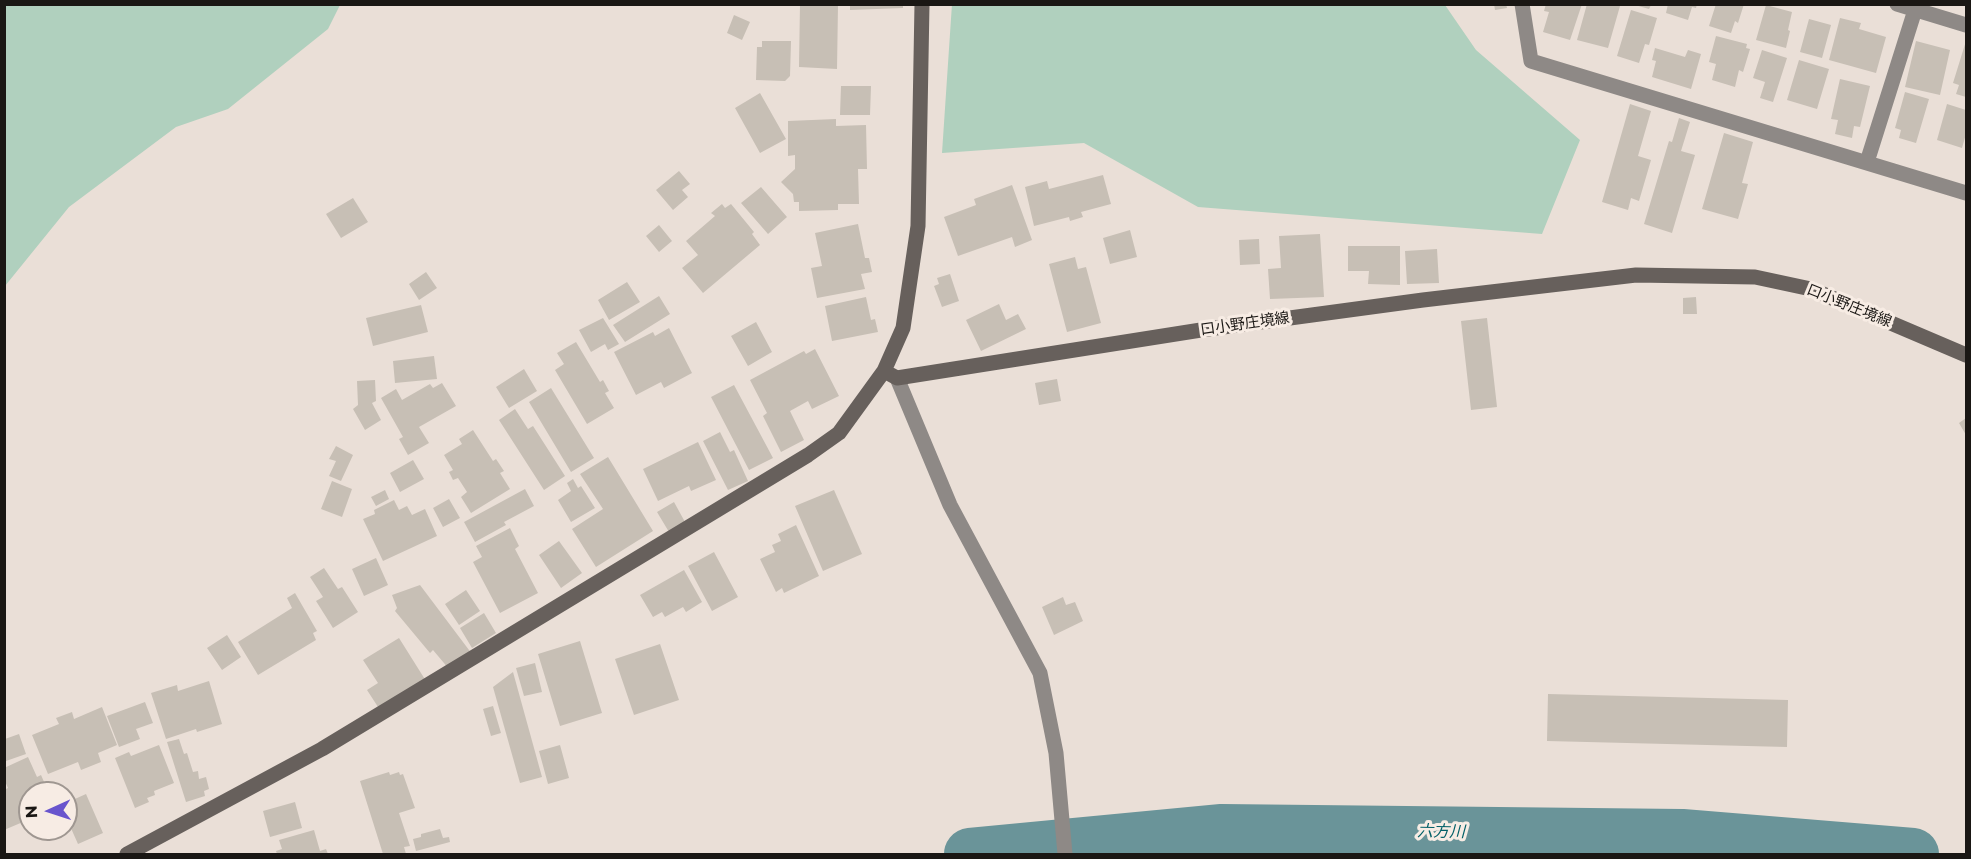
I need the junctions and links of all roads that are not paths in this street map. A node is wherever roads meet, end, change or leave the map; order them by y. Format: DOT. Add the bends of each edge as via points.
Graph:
graph roads {
  1 [pos="922,4"];
  2 [pos="1522,4"];
  3 [pos="1898,4"];
  4 [pos="1915,10"];
  5 [pos="1966,25"];
  6 [pos="1867,162"];
  7 [pos="1966,193"];
  8 [pos="1966,355"];
  9 [pos="890,375"];
  10 [pos="132,853"];
  11 [pos="1065,855"];
  1 -- 9 [label="main road" via="918,226 903,328"];
  2 -- 6 [label="street" via="1531,61"];
  3 -- 4 [label="street"];
  4 -- 5 [label="street"];
  4 -- 6 [label="street"];
  6 -- 7 [label="street"];
  8 -- 9 [label="main road, 口小野庄境線" via="1811,289 1755,277 1636,275 1213,328"];
  9 -- 10 [label="main road" via="838,433 808,455 322,749"];
  9 -- 11 [label="street" via="950,505 1040,673 1056,753"];
}
